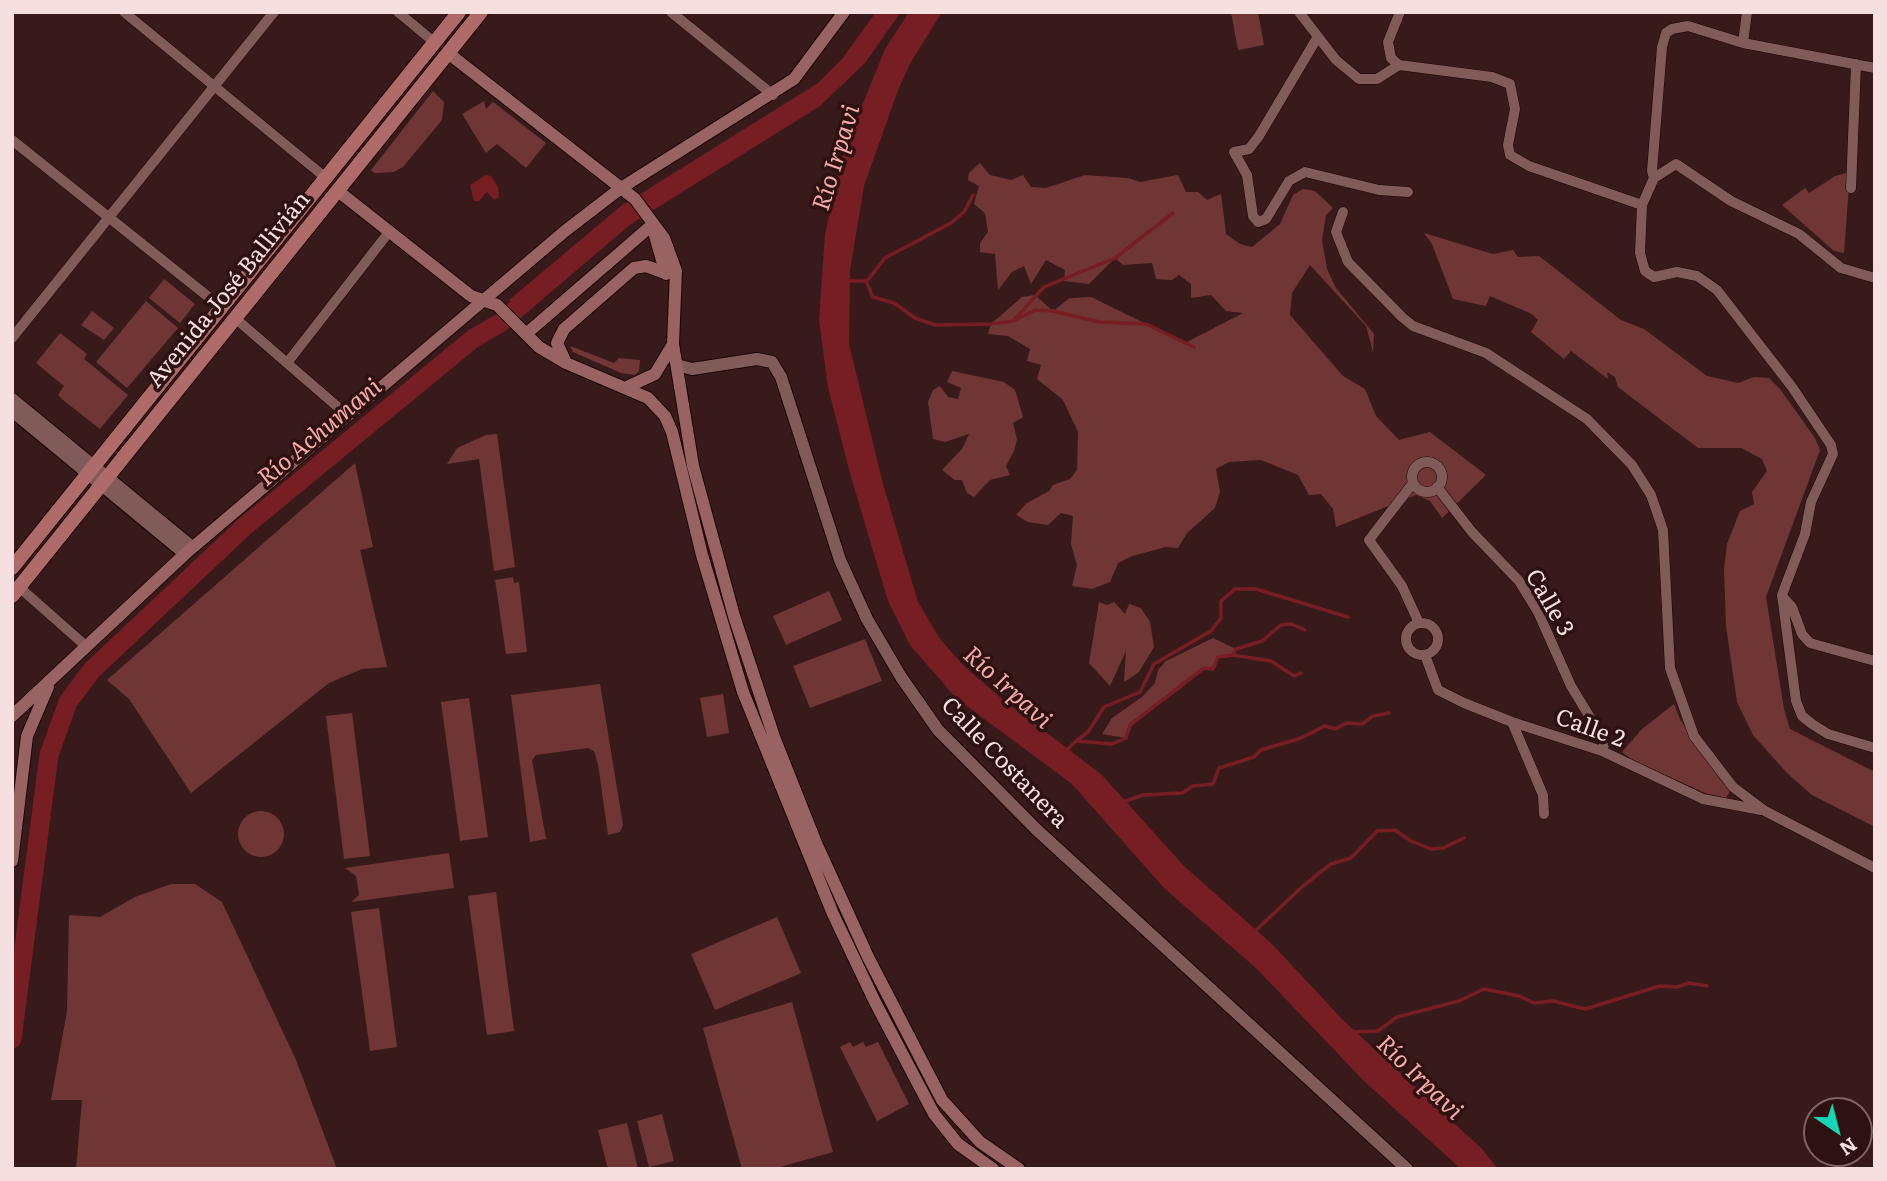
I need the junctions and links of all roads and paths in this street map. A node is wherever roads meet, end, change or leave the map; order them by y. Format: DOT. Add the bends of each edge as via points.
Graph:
graph roads {
  1 [pos="124,12"];
  2 [pos="274,12"];
  3 [pos="398,12"];
  4 [pos="459,12"];
  5 [pos="481,12"];
  6 [pos="671,12"];
  7 [pos="844,12"];
  8 [pos="1299,12"];
  9 [pos="1401,12"];
  10 [pos="1747,12"];
  11 [pos="1317,38"];
  12 [pos="435,42"];
  13 [pos="1743,43"];
  14 [pos="448,53"];
  15 [pos="1856,64"];
  16 [pos="1399,65"];
  17 [pos="1875,68"];
  18 [pos="214,87"];
  19 [pos="773,95"];
  20 [pos="12,140"];
  21 [pos="326,178"];
  22 [pos="1654,178"];
  23 [pos="1851,188"];
  24 [pos="338,191"];
  25 [pos="1408,192"];
  26 [pos="630,195"];
  27 [pos="1642,205"];
  28 [pos="1343,212"];
  29 [pos="109,218"];
  30 [pos="650,221"];
  31 [pos="388,232"];
  32 [pos="665,273"];
  33 [pos="1875,278"];
  34 [pos="673,285"];
  35 [pos="491,303"];
  36 [pos="221,307"];
  37 [pos="235,318"];
  38 [pos="526,334"];
  39 [pos="12,338"];
  40 [pos="673,344"];
  41 [pos="287,363"];
  42 [pos="566,363"];
  43 [pos="677,365"];
  44 [pos="627,387"];
  45 [pos="12,399"];
  46 [pos="12,411"];
  47 [pos="347,415"];
  48 [pos="91,469"];
  49 [pos="105,480"];
  50 [pos="1413,483"];
  51 [pos="1437,487"];
  52 [pos="188,551"];
  53 [pos="14,565"];
  54 [pos="15,587"];
  55 [pos="1782,595"];
  56 [pos="734,617"];
  57 [pos="721,620"];
  58 [pos="1419,623"];
  59 [pos="87,647"];
  60 [pos="1424,655"];
  61 [pos="746,656"];
  62 [pos="733,660"];
  63 [pos="1875,661"];
  64 [pos="50,683"];
  65 [pos="12,716"];
  66 [pos="1512,722"];
  67 [pos="12,746"];
  68 [pos="1875,748"];
  69 [pos="772,749"];
  70 [pos="1602,751"];
  71 [pos="23,761"];
  72 [pos="1765,811"];
  73 [pos="1544,814"];
  74 [pos="12,861"];
  75 [pos="1875,868"];
  76 [pos="886,1010"];
  77 [pos="993,1169"];
  78 [pos="1019,1169"];
  79 [pos="1407,1169"];
  1 -- 18 [label="street"];
  2 -- 18 [label="street"];
  3 -- 12 [label="street"];
  4 -- 12 [label="main road, Avenida José Ballivián"];
  5 -- 14 [label="main road, Avenida José Ballivián"];
  6 -- 19 [label="street"];
  7 -- 19 [label="main road" via="806,65"];
  8 -- 11 [label="street"];
  9 -- 16 [label="street" via="1388,42 1391,58"];
  10 -- 13 [label="street"];
  11 -- 16 [label="street" via="1359,79 1377,79"];
  11 -- 25 [label="street" via="1259,136 1249,149 1234,152 1247,175 1252,216 1258,222 1266,219 1289,181 1305,172 1365,188"];
  12 -- 14 [label="main road"];
  12 -- 21 [label="main road, Avenida José Ballivián"];
  13 -- 15 [label="street"];
  13 -- 22 [label="street" via="1688,26 1666,33"];
  14 -- 24 [label="main road, Avenida José Ballivián"];
  14 -- 26 [label="main road"];
  15 -- 17 [label="street"];
  15 -- 23 [label="street"];
  16 -- 27 [label="street" via="1510,84 1515,108 1510,155 1529,166"];
  18 -- 21 [label="street"];
  18 -- 29 [label="street"];
  19 -- 26 [label="main road" via="635,179"];
  20 -- 29 [label="street"];
  21 -- 24 [label="main road"];
  21 -- 36 [label="main road, Avenida José Ballivián"];
  22 -- 27 [label="street"];
  22 -- 33 [label="street" via="1671,165 1685,167 1731,201 1799,234 1841,268"];
  24 -- 31 [label="main road"];
  24 -- 37 [label="main road, Avenida José Ballivián"];
  26 -- 30 [label="main road"];
  26 -- 35 [label="main road" via="565,231"];
  27 -- 55 [label="street" via="1640,253 1645,271 1654,277 1677,272 1697,276 1717,290 1831,445 1833,454 1811,502 1805,534"];
  28 -- 72 [label="street" via="1336,232 1348,262 1402,317 1413,326 1486,354 1587,419 1632,465 1651,495 1662,530 1670,668 1679,702 1694,736 1718,768 1733,787"];
  29 -- 36 [label="street"];
  29 -- 39 [label="street"];
  30 -- 32 [label="main road"];
  30 -- 34 [label="main road" via="670,249 676,271"];
  30 -- 38 [label="main road"];
  31 -- 35 [label="main road" via="471,296"];
  31 -- 41 [label="street"];
  32 -- 34 [label="main road"];
  32 -- 42 [label="main road" via="646,266 634,268 564,329 557,343"];
  34 -- 40 [label="main road"];
  35 -- 38 [label="main road"];
  35 -- 47 [label="main road"];
  36 -- 48 [label="main road, Avenida José Ballivián"];
  37 -- 41 [label="street"];
  37 -- 49 [label="main road, Avenida José Ballivián"];
  38 -- 42 [label="main road"];
  40 -- 43 [label="main road"];
  40 -- 44 [label="main road" via="655,374"];
  41 -- 47 [label="street"];
  42 -- 44 [label="main road"];
  43 -- 56 [label="main road" via="693,466"];
  43 -- 79 [label="street, Calle Costanera" via="692,369 757,359 772,362 782,377 840,560 867,619 938,730 1037,830"];
  44 -- 57 [label="main road" via="658,407 669,424"];
  45 -- 48 [label="street"];
  46 -- 48 [label="street"];
  47 -- 52 [label="main road"];
  48 -- 49 [label="street"];
  48 -- 53 [label="main road, Avenida José Ballivián"];
  49 -- 52 [label="street"];
  49 -- 54 [label="main road, Avenida José Ballivián"];
  50 -- 51 [label="street" via="1424,492"];
  50 -- 51 [label="street" via="1414,469 1427,463 1439,469"];
  50 -- 58 [label="street" via="1369,540 1402,586"];
  51 -- 70 [label="street, Calle 3" via="1538,612 1571,686 1605,742"];
  52 -- 59 [label="main road"];
  53 -- 54 [label="main road"];
  54 -- 59 [label="street"];
  55 -- 63 [label="street" via="1810,643"];
  55 -- 68 [label="street" via="1802,716 1828,734"];
  56 -- 57 [label="main road"];
  56 -- 61 [label="main road"];
  57 -- 62 [label="main road"];
  58 -- 60 [label="street" via="1430,625 1437,633 1434,649"];
  58 -- 60 [label="street" via="1410,627 1405,642 1414,653"];
  59 -- 64 [label="main road"];
  60 -- 66 [label="street, Calle 2" via="1438,690"];
  61 -- 62 [label="main road"];
  61 -- 69 [label="main road"];
  62 -- 69 [label="main road"];
  64 -- 65 [label="main road"];
  64 -- 71 [label="main road" via="27,736"];
  66 -- 70 [label="street, Calle 2"];
  66 -- 73 [label="street" via="1543,795"];
  67 -- 71 [label="main road"];
  69 -- 76 [label="main road" via="827,901"];
  70 -- 72 [label="street, Calle 2" via="1703,799"];
  71 -- 74 [label="main road"];
  72 -- 75 [label="street"];
  76 -- 77 [label="main road" via="934,1114 958,1144"];
  76 -- 78 [label="main road" via="950,1112 995,1155"];
}
